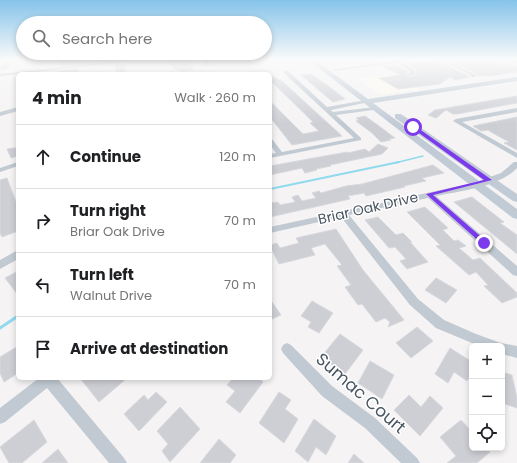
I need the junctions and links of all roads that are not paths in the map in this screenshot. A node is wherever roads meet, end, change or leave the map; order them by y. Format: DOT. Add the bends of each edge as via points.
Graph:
graph roads {
  1 [pos="296,81"];
  2 [pos="338,81"];
  3 [pos="347,81"];
  4 [pos="508,81"];
  5 [pos="517,85"];
  6 [pos="366,102"];
  7 [pos="375,104"];
  8 [pos="384,107"];
  9 [pos="326,108"];
  10 [pos="16,110"];
  11 [pos="517,110"];
  12 [pos="0,114"];
  13 [pos="332,114"];
  14 [pos="272,143"];
  15 [pos="280,154"];
  16 [pos="272,156"];
  17 [pos="517,156"];
  18 [pos="517,164"];
  19 [pos="16,165"];
  20 [pos="0,170"];
  21 [pos="489,180"];
  22 [pos="475,185"];
  23 [pos="429,194"];
  24 [pos="517,199"];
  25 [pos="343,214"];
  26 [pos="517,215"];
  27 [pos="272,230"];
  28 [pos="16,255"];
  29 [pos="0,265"];
  30 [pos="517,272"];
  31 [pos="487,343"];
  32 [pos="505,349"];
  33 [pos="287,350"];
  34 [pos="517,352"];
  35 [pos="47,380"];
  36 [pos="51,380"];
  37 [pos="0,418"];
  38 [pos="119,463"];
  39 [pos="412,463"];
  1 -- 9 [label="street"];
  2 -- 6 [label="main road"];
  3 -- 7 [label="main road"];
  4 -- 7 [label="main road"];
  5 -- 8 [label="main road"];
  6 -- 7 [label="main road"];
  6 -- 9 [label="street"];
  7 -- 8 [label="main road"];
  7 -- 13 [label="street"];
  7 -- 22 [label="main road"];
  8 -- 21 [label="main road"];
  9 -- 13 [label="street"];
  10 -- 12 [label="street"];
  11 -- 17 [label="street" via="456,121"];
  13 -- 15 [label="street" via="359,139"];
  14 -- 15 [label="street"];
  15 -- 16 [label="street"];
  18 -- 21 [label="street, Briar Oak Drive" via="504,176"];
  19 -- 20 [label="street"];
  21 -- 22 [label="street, Briar Oak Drive"];
  21 -- 24 [label="main road"];
  22 -- 23 [label="street, Briar Oak Drive"];
  22 -- 26 [label="main road"];
  23 -- 25 [label="street, Briar Oak Drive"];
  23 -- 30 [label="street"];
  25 -- 27 [label="street, Briar Oak Drive"];
  25 -- 31 [label="street" via="414,302 440,324"];
  28 -- 29 [label="street"];
  32 -- 34 [label="street"];
  33 -- 39 [label="street, Sumac Court" via="327,391 370,423"];
  35 -- 37 [label="street"];
  36 -- 38 [label="street"];
}
